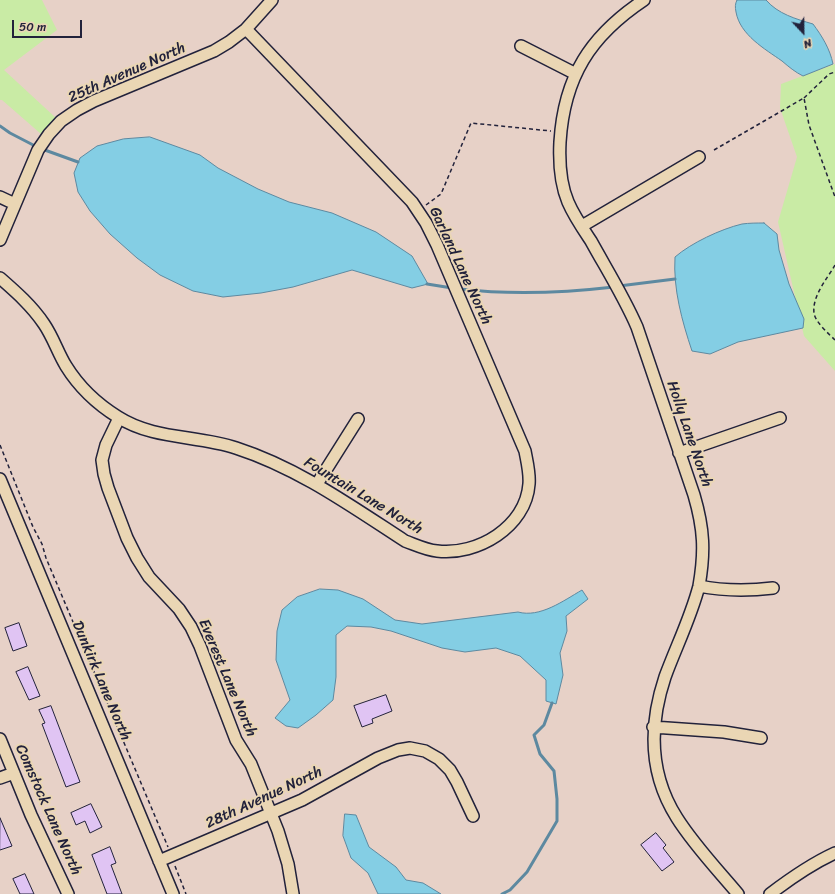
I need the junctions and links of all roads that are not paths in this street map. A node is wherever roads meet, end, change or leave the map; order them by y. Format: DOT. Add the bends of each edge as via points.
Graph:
graph roads {
  1 [pos="272,0"];
  2 [pos="644,0"];
  3 [pos="246,29"];
  4 [pos="521,46"];
  5 [pos="576,74"];
  6 [pos="698,157"];
  7 [pos="0,198"];
  8 [pos="15,204"];
  9 [pos="582,226"];
  10 [pos="0,240"];
  11 [pos="0,278"];
  12 [pos="119,418"];
  13 [pos="780,418"];
  14 [pos="358,419"];
  15 [pos="679,453"];
  16 [pos="0,479"];
  17 [pos="317,484"];
  18 [pos="526,501"];
  19 [pos="699,586"];
  20 [pos="773,588"];
  21 [pos="653,727"];
  22 [pos="761,738"];
  23 [pos="0,739"];
  24 [pos="14,773"];
  25 [pos="0,778"];
  26 [pos="271,814"];
  27 [pos="473,816"];
  28 [pos="835,853"];
  29 [pos="159,861"];
  30 [pos="68,894"];
  31 [pos="173,894"];
  32 [pos="293,894"];
  33 [pos="738,894"];
  34 [pos="770,894"];
  1 -- 3 [label="street, 25th Avenue North"];
  2 -- 5 [label="street, Holly Lane North" via="608,28 593,45"];
  3 -- 8 [label="street, 25th Avenue North" via="214,51 94,102 61,121 38,150"];
  3 -- 18 [label="street, Garland Lane North" via="412,202 426,223 525,451 529,468"];
  4 -- 5 [label="street"];
  5 -- 9 [label="street, Holly Lane North" via="564,109 560,167 568,201"];
  6 -- 9 [label="street"];
  7 -- 8 [label="street"];
  8 -- 10 [label="street, 25th Avenue North"];
  9 -- 15 [label="street, Holly Lane North" via="627,304 637,327"];
  11 -- 12 [label="street, Fountain Lane North" via="31,307 45,325 66,367 81,386 99,404"];
  12 -- 17 [label="street, Fountain Lane North" via="164,435 236,448"];
  12 -- 26 [label="street, Everest Lane North" via="102,460 104,474 127,538 149,577 179,609 191,627 236,740 251,764"];
  13 -- 15 [label="street"];
  14 -- 17 [label="street"];
  15 -- 19 [label="street, Holly Lane North" via="701,519 703,543"];
  16 -- 29 [label="street, Dunkirk Lane North"];
  17 -- 18 [label="street, Fountain Lane North" via="405,541 420,548 437,551 454,551 486,542 509,525"];
  19 -- 20 [label="street" via="734,591"];
  19 -- 21 [label="street, Holly Lane North" via="665,677"];
  21 -- 22 [label="street" via="724,732"];
  21 -- 33 [label="street, Holly Lane North" via="657,772 665,796 676,817"];
  23 -- 24 [label="street, Comstock Lane North"];
  24 -- 25 [label="street"];
  24 -- 30 [label="street, Comstock Lane North"];
  26 -- 27 [label="street, 28th Avenue North" via="378,758 410,748 439,759 450,770"];
  26 -- 29 [label="street, 28th Avenue North"];
  26 -- 32 [label="street, Everest Lane North" via="284,847"];
  28 -- 34 [label="street" via="791,878"];
  29 -- 31 [label="street, Dunkirk Lane North"];
}
